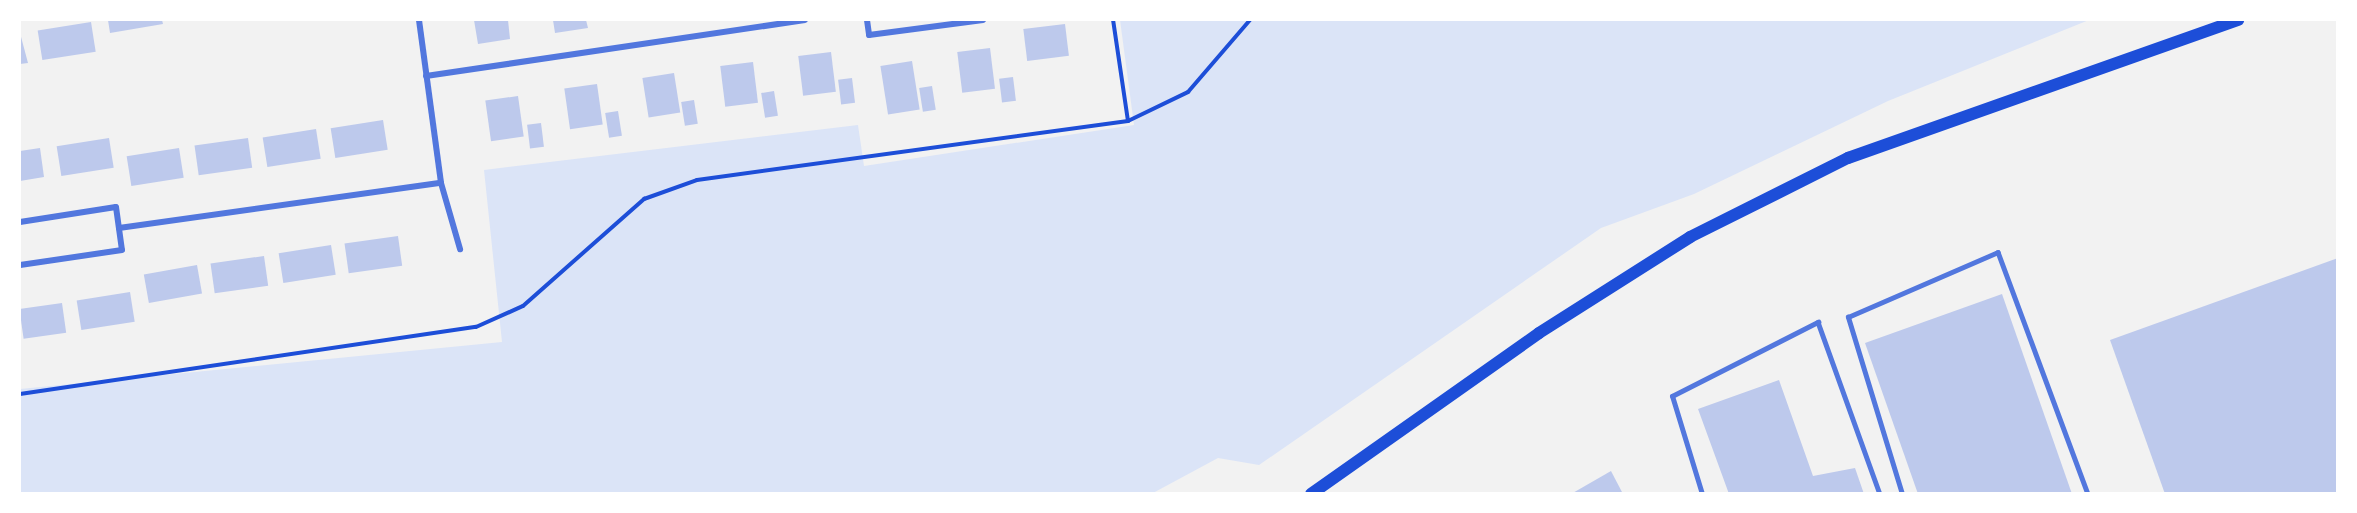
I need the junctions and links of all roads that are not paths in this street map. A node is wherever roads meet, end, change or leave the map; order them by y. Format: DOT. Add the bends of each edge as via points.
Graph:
graph roads {
  1 [pos="419,20"];
  2 [pos="805,20"];
  3 [pos="867,20"];
  4 [pos="983,20"];
  5 [pos="2238,20"];
  6 [pos="426,76"];
  7 [pos="441,183"];
  8 [pos="20,222"];
  9 [pos="119,228"];
  10 [pos="460,249"];
  11 [pos="20,265"];
  12 [pos="1311,494"];
  13 [pos="1702,494"];
  14 [pos="1880,494"];
  15 [pos="1902,494"];
  16 [pos="2088,494"];
  1 -- 6 [label="street"];
  2 -- 6 [label="street"];
  3 -- 4 [label="street" via="869,35"];
  5 -- 12 [label="main road" via="1848,158 1690,237 1539,333"];
  6 -- 7 [label="street"];
  7 -- 9 [label="street"];
  7 -- 10 [label="street"];
  8 -- 9 [label="street" via="116,207"];
  9 -- 11 [label="street" via="122,250"];
  13 -- 14 [label="lane" via="1672,396 1818,322"];
  15 -- 16 [label="lane" via="1848,317 1998,252"];
}
